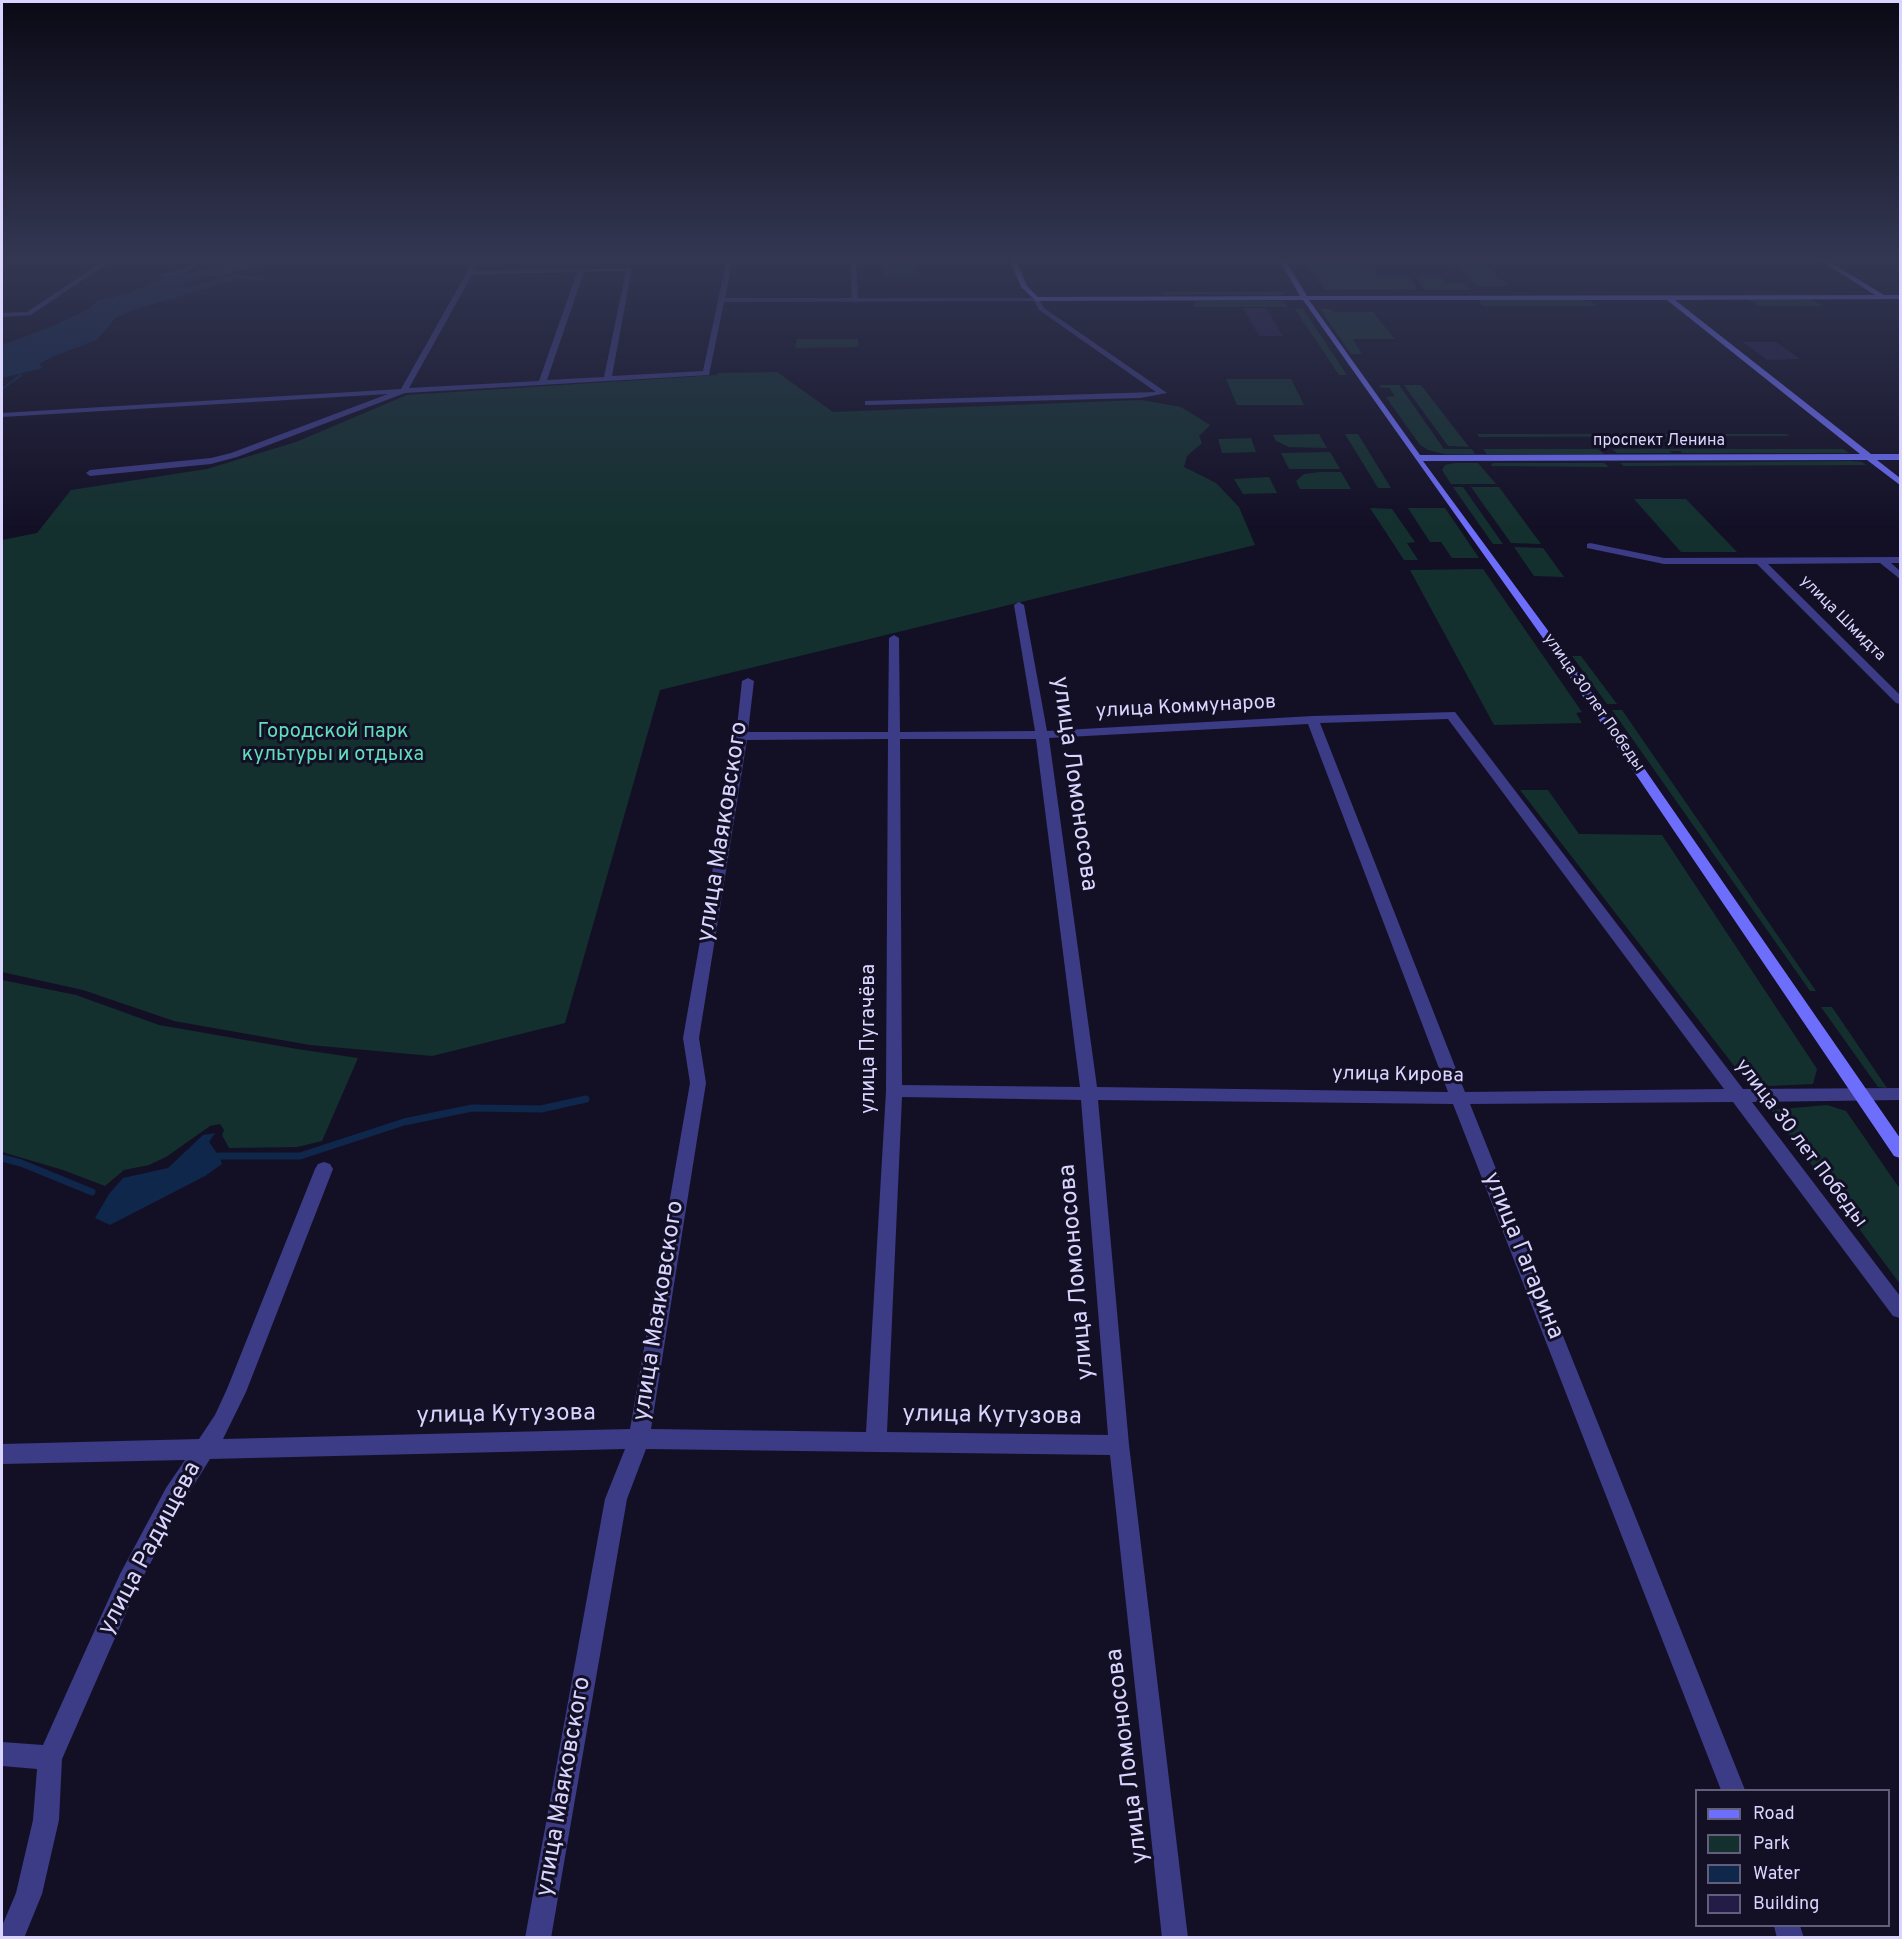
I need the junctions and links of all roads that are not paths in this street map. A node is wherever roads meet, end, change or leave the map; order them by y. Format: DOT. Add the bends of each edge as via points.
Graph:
graph roads {
  1 [pos="428,348"];
  2 [pos="554,348"];
  3 [pos="614,348"];
  4 [pos="711,348"];
  5 [pos="1099,348"];
  6 [pos="1340,348"];
  7 [pos="1733,348"];
  8 [pos="607,380"];
  9 [pos="542,383"];
  10 [pos="404,392"];
  11 [pos="868,403"];
  12 [pos="2,415"];
  13 [pos="1869,457"];
  14 [pos="1900,457"];
  15 [pos="1418,458"];
  16 [pos="90,474"];
  17 [pos="1900,482"];
  18 [pos="1590,546"];
  19 [pos="1882,560"];
  20 [pos="1900,560"];
  21 [pos="1760,561"];
  22 [pos="1900,576"];
  23 [pos="1019,605"];
  24 [pos="894,638"];
  25 [pos="748,681"];
  26 [pos="1900,701"];
  27 [pos="1451,716"];
  28 [pos="1313,720"];
  29 [pos="1042,735"];
  30 [pos="742,736"];
  31 [pos="893,737"];
  32 [pos="894,1091"];
  33 [pos="1089,1091"];
  34 [pos="1736,1094"];
  35 [pos="1862,1094"];
  36 [pos="1900,1095"];
  37 [pos="1459,1098"];
  38 [pos="1900,1151"];
  39 [pos="324,1169"];
  40 [pos="1900,1310"];
  41 [pos="639,1439"];
  42 [pos="876,1441"];
  43 [pos="1119,1445"];
  44 [pos="205,1448"];
  45 [pos="2,1454"];
  46 [pos="2,1754"];
  47 [pos="50,1758"];
  48 [pos="1732,1789"];
  49 [pos="10,1938"];
  50 [pos="538,1938"];
  51 [pos="1175,1938"];
  1 -- 10 [label="street"];
  2 -- 9 [label="street"];
  3 -- 8 [label="street"];
  4 -- 8 [label="street" via="706,373"];
  5 -- 11 [label="street" via="1163,393"];
  6 -- 15 [label="street, улица 30 лет Победы"];
  7 -- 13 [label="street"];
  8 -- 9 [label="street"];
  9 -- 10 [label="street"];
  10 -- 12 [label="street"];
  10 -- 16 [label="street" via="211,461"];
  13 -- 14 [label="street, проспект Ленина"];
  13 -- 15 [label="street, проспект Ленина"];
  13 -- 17 [label="street"];
  15 -- 35 [label="street, улица 30 лет Победы" via="1559,653"];
  18 -- 21 [label="street" via="1664,561"];
  19 -- 20 [label="street"];
  19 -- 21 [label="street"];
  19 -- 22 [label="street"];
  21 -- 26 [label="street, улица Шмидта"];
  23 -- 29 [label="street, улица Ломоносова"];
  24 -- 31 [label="street, улица Пугачёва"];
  25 -- 30 [label="street, улица Маяковского"];
  27 -- 28 [label="street, улица Коммунаров"];
  27 -- 34 [label="street, улица 30 лет Победы"];
  28 -- 29 [label="street, улица Коммунаров"];
  28 -- 37 [label="street, улица Гагарина"];
  29 -- 31 [label="street, улица Коммунаров"];
  29 -- 33 [label="street, улица Ломоносова"];
  30 -- 31 [label="street, улица Коммунаров"];
  30 -- 41 [label="street, улица Маяковского" via="691,1038 698,1083"];
  31 -- 32 [label="street, улица Пугачёва"];
  32 -- 33 [label="street, улица Кирова"];
  32 -- 42 [label="street, улица Пугачёва"];
  33 -- 37 [label="street, улица Кирова"];
  33 -- 43 [label="street, улица Ломоносова"];
  34 -- 35 [label="street, улица Кирова"];
  34 -- 37 [label="street, улица Кирова"];
  34 -- 40 [label="street, улица 30 лет Победы"];
  35 -- 36 [label="street, улица Кирова"];
  35 -- 38 [label="street, улица 30 лет Победы"];
  37 -- 48 [label="street, улица Гагарина"];
  39 -- 44 [label="street, улица Радищева" via="236,1392"];
  41 -- 42 [label="street, улица Кутузова"];
  41 -- 44 [label="street, улица Кутузова"];
  41 -- 50 [label="street, улица Маяковского" via="616,1499"];
  42 -- 43 [label="street, улица Кутузова"];
  43 -- 51 [label="street, улица Ломоносова"];
  44 -- 45 [label="street, улица Кутузова"];
  44 -- 47 [label="street, улица Радищева" via="128,1582"];
  46 -- 47 [label="street"];
  47 -- 49 [label="street, улица Радищева" via="46,1820 29,1894"];
}
